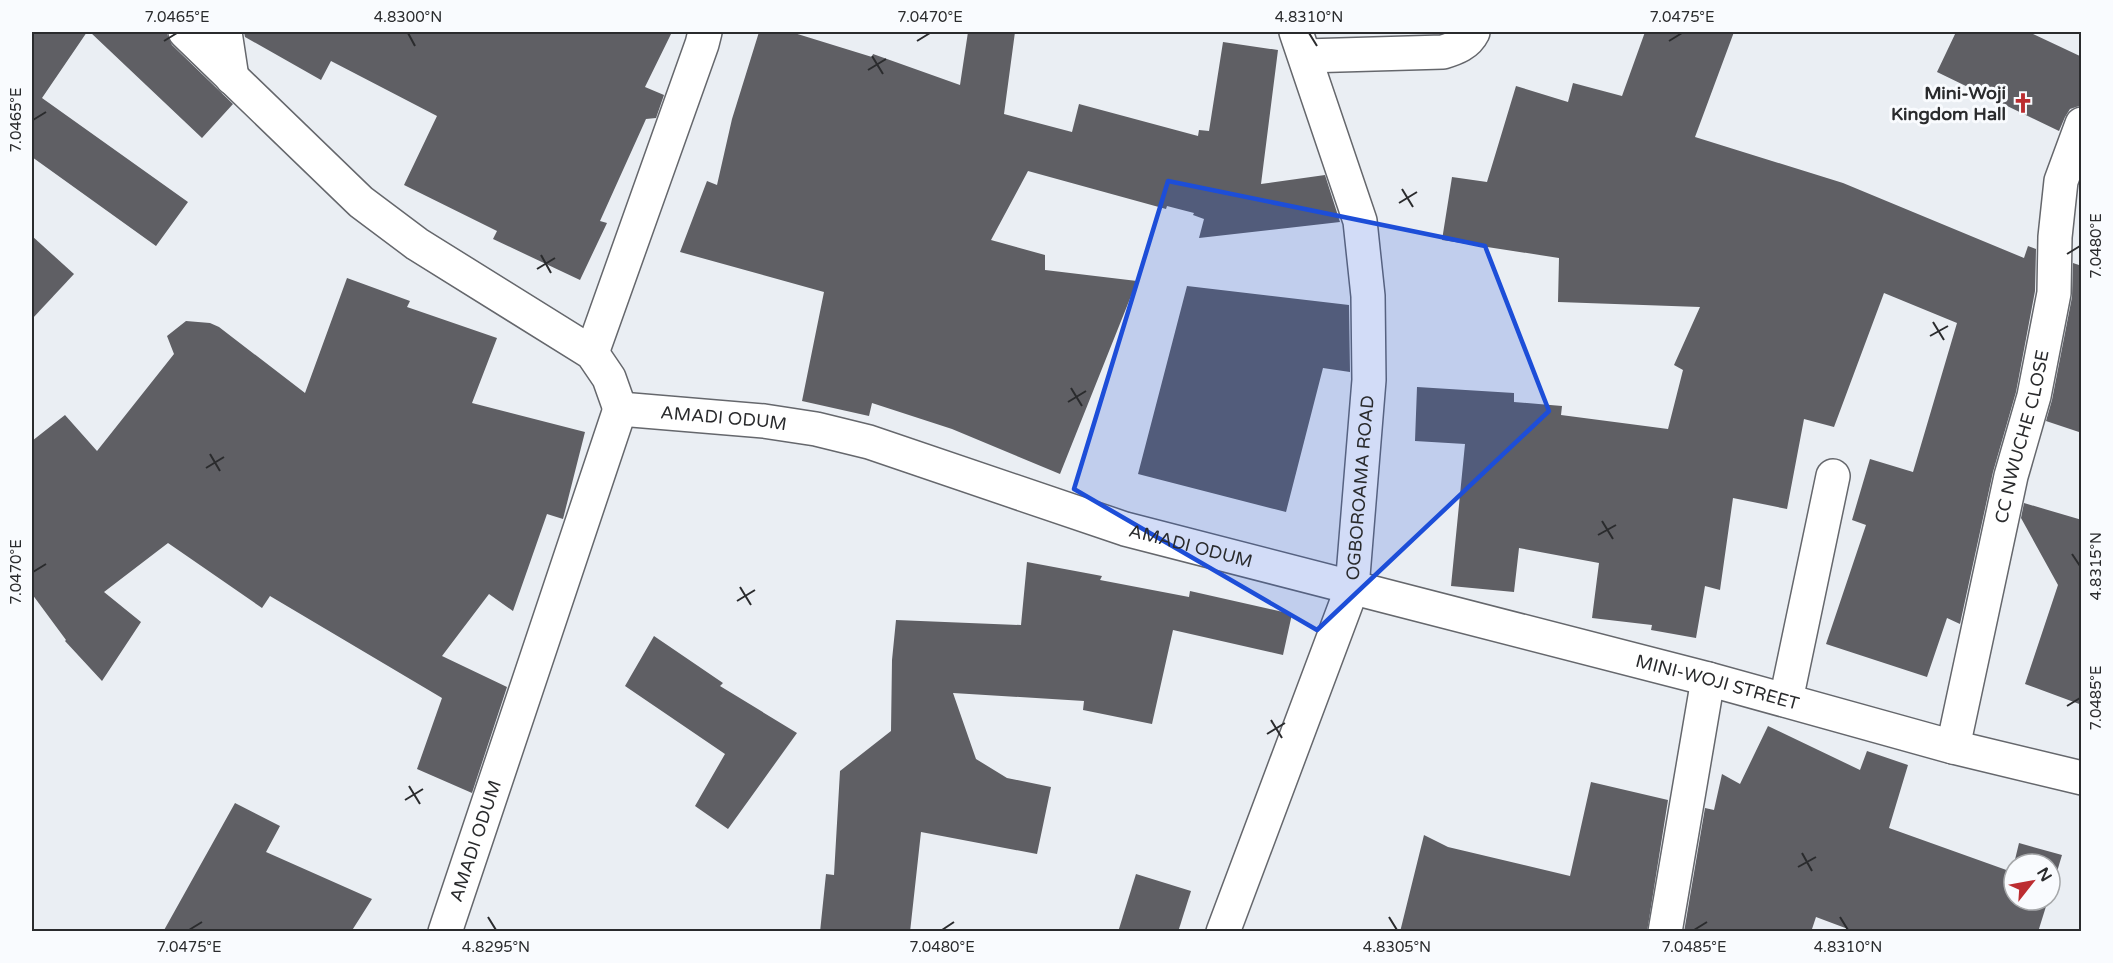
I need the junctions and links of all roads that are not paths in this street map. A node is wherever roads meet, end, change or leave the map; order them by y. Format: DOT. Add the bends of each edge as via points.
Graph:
graph roads {
  1 [pos="185,32"];
  2 [pos="225,32"];
  3 [pos="705,32"];
  4 [pos="1473,32"];
  5 [pos="1300,44"];
  6 [pos="232,78"];
  7 [pos="2082,124"];
  8 [pos="592,353"];
  9 [pos="620,409"];
  10 [pos="1833,476"];
  11 [pos="1352,588"];
  12 [pos="1708,679"];
  13 [pos="1786,700"];
  14 [pos="1953,747"];
  15 [pos="2082,778"];
  16 [pos="445,932"];
  17 [pos="1223,932"];
  18 [pos="1665,932"];
  1 -- 6 [label="street"];
  2 -- 6 [label="street"];
  3 -- 8 [label="street"];
  4 -- 5 [label="street" via="1457,48 1443,52"];
  5 -- 11 [label="street, OGBOROAMA ROAD" via="1360,221 1368,296 1369,380"];
  6 -- 8 [label="street" via="360,202 417,244"];
  7 -- 14 [label="street, CC NWUCHE CLOSE" via="2061,181 2054,293"];
  8 -- 9 [label="street" via="609,378"];
  9 -- 11 [label="street, AMADI ODUM" via="816,429 869,442 1125,528"];
  9 -- 16 [label="street, AMADI ODUM"];
  10 -- 13 [label="street"];
  11 -- 12 [label="street, MINI-WOJI STREET"];
  11 -- 17 [label="street, OGBOROAMA ROAD"];
  12 -- 13 [label="street, MINI-WOJI STREET"];
  12 -- 18 [label="street"];
  13 -- 14 [label="street, MINI-WOJI STREET"];
  14 -- 15 [label="street, MINI-WOJI STREET"];
}
